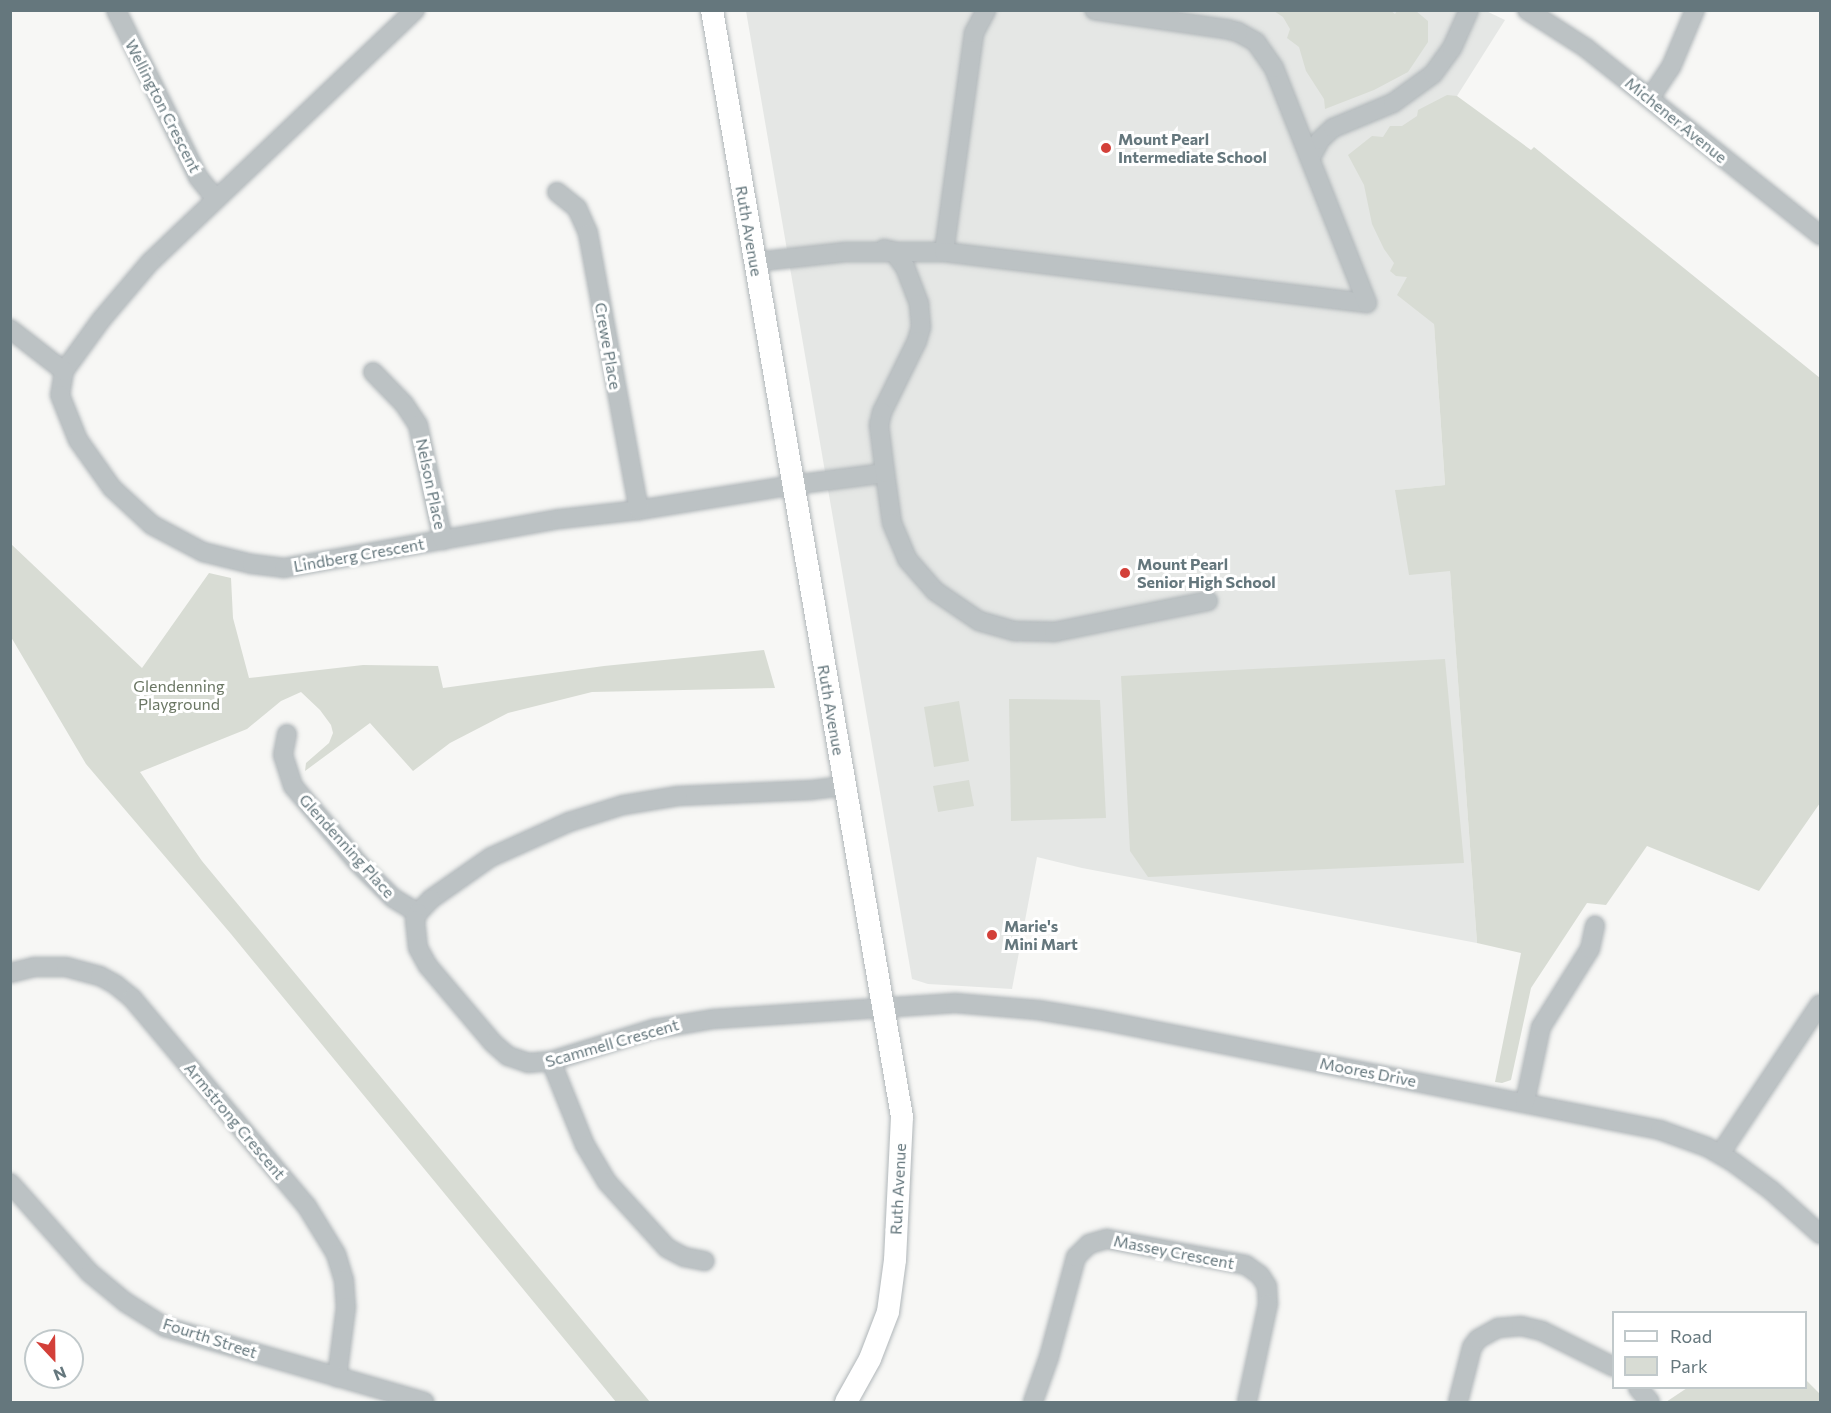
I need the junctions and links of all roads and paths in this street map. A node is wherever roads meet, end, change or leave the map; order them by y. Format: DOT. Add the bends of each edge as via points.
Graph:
graph roads {
  1 [pos="116,10"];
  2 [pos="415,10"];
  3 [pos="712,10"];
  4 [pos="986,10"];
  5 [pos="1094,10"];
  6 [pos="1469,10"];
  7 [pos="1527,10"];
  8 [pos="1695,10"];
  9 [pos="1650,98"];
  10 [pos="1310,159"];
  11 [pos="557,192"];
  12 [pos="215,198"];
  13 [pos="1821,235"];
  14 [pos="893,251"];
  15 [pos="944,252"];
  16 [pos="753,256"];
  17 [pos="10,329"];
  18 [pos="64,371"];
  19 [pos="373,372"];
  20 [pos="885,473"];
  21 [pos="793,485"];
  22 [pos="639,510"];
  23 [pos="443,540"];
  24 [pos="1208,601"];
  25 [pos="287,734"];
  26 [pos="844,786"];
  27 [pos="418,913"];
  28 [pos="1595,926"];
  29 [pos="10,974"];
  30 [pos="1821,1004"];
  31 [pos="883,1008"];
  32 [pos="550,1061"];
  33 [pos="1525,1102"];
  34 [pos="1720,1154"];
  35 [pos="10,1183"];
  36 [pos="17,1203"];
  37 [pos="1821,1234"];
  38 [pos="705,1261"];
  39 [pos="1612,1366"];
  40 [pos="337,1377"];
  41 [pos="1639,1389"];
  42 [pos="424,1402"];
  43 [pos="846,1402"];
  44 [pos="1033,1402"];
  45 [pos="1247,1402"];
  46 [pos="1458,1402"];
  47 [pos="1650,1402"];
  1 -- 12 [label="street, Wellington Crescent" via="198,177"];
  2 -- 12 [label="street"];
  3 -- 16 [label="main road, Ruth Avenue"];
  4 -- 15 [label="street" via="974,33"];
  5 -- 10 [label="street" via="1226,29 1257,42 1269,58"];
  6 -- 10 [label="street" via="1452,48 1433,74 1393,103 1325,134"];
  7 -- 9 [label="street, Michener Avenue" via="1586,48"];
  8 -- 9 [label="street" via="1671,67"];
  9 -- 13 [label="street, Michener Avenue"];
  10 -- 15 [label="street" via="1367,303"];
  11 -- 22 [label="street, Crewe Place" via="577,208 588,234"];
  12 -- 18 [label="street" via="134,279"];
  14 -- 15 [label="street"];
  14 -- 16 [label="street" via="837,242"];
  14 -- 20 [label="street" via="916,293 921,327 882,412 880,439"];
  16 -- 21 [label="main road, Ruth Avenue"];
  17 -- 18 [label="street"];
  18 -- 23 [label="street, Lindberg Crescent" via="60,395 64,410 87,455 137,513 184,544 223,558 284,568"];
  19 -- 23 [label="street, Nelson Place" via="418,425"];
  20 -- 21 [label="street, Lindberg Crescent"];
  20 -- 24 [label="street" via="892,523 907,559 935,591 979,621 1015,631 1054,632"];
  21 -- 22 [label="street, Lindberg Crescent"];
  21 -- 26 [label="main road, Ruth Avenue"];
  22 -- 23 [label="street, Lindberg Crescent" via="560,519"];
  25 -- 27 [label="street, Glendenning Place" via="283,755 293,786 358,863 400,904"];
  26 -- 27 [label="street" via="678,796 597,812 491,857 456,880"];
  26 -- 31 [label="main road, Ruth Avenue"];
  27 -- 32 [label="street, Scammell Crescent" via="415,939 422,958 480,1030 500,1050 518,1060 539,1064"];
  28 -- 33 [label="street" via="1590,949 1541,1027"];
  29 -- 40 [label="street, Armstrong Crescent" via="66,967 100,976 116,985 132,998 306,1205 336,1254 344,1280 346,1307"];
  30 -- 34 [label="street"];
  31 -- 32 [label="street, Scammell Crescent" via="674,1025 601,1043"];
  31 -- 33 [label="street, Moores Drive" via="955,1003 1038,1010"];
  31 -- 43 [label="main road, Ruth Avenue" via="902,1117 895,1260 888,1312 870,1359"];
  32 -- 38 [label="street" via="585,1145 607,1182 666,1248"];
  33 -- 34 [label="street, Moores Drive" via="1660,1130"];
  34 -- 37 [label="street, Moores Drive" via="1758,1180"];
  35 -- 36 [label="street, Fourth Street"];
  36 -- 40 [label="street, Fourth Street" via="90,1273 125,1302 165,1327"];
  39 -- 46 [label="street" via="1542,1331 1521,1326 1498,1328 1472,1347"];
  40 -- 42 [label="street, Fourth Street"];
  41 -- 47 [label="street"];
  44 -- 45 [label="street, Massey Crescent" via="1076,1257 1089,1244 1107,1239 1246,1265 1260,1275 1268,1304"];
}
